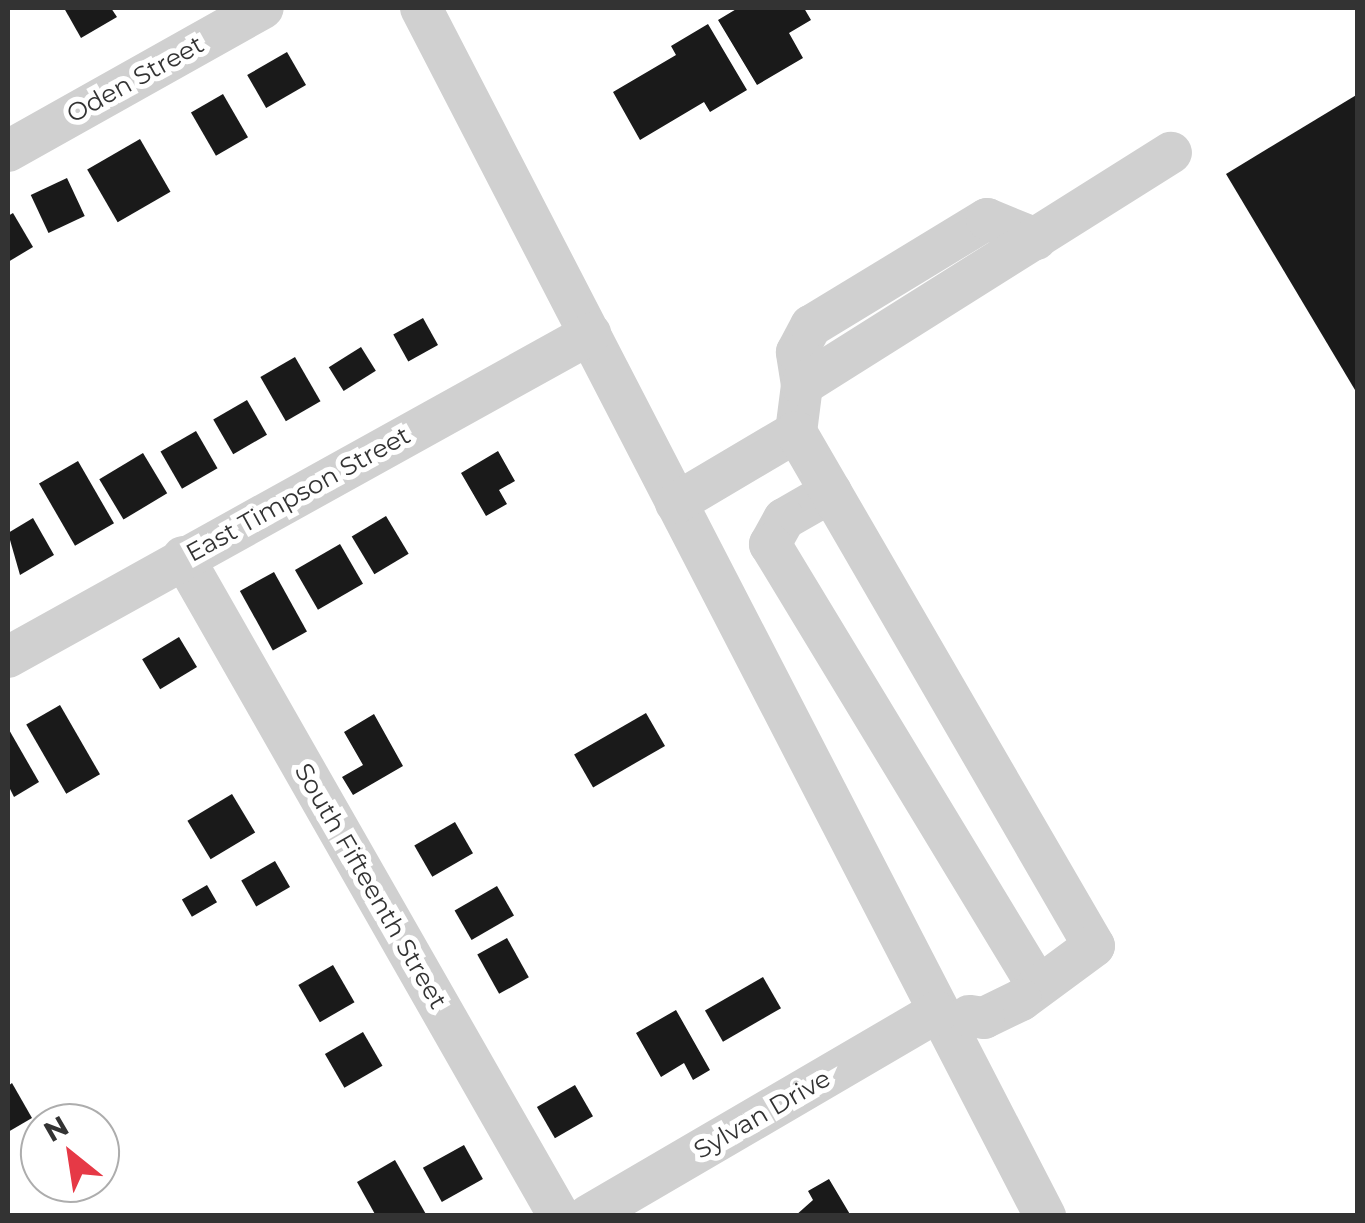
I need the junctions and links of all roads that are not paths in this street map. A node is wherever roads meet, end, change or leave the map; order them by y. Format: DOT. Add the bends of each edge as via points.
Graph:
graph roads {
  1 [pos="263,8"];
  2 [pos="421,8"];
  3 [pos="8,151"];
  4 [pos="1171,153"];
  5 [pos="590,334"];
  6 [pos="796,432"];
  7 [pos="830,492"];
  8 [pos="676,503"];
  9 [pos="183,557"];
  10 [pos="8,656"];
  11 [pos="1032,985"];
  12 [pos="950,1019"];
  13 [pos="559,1216"];
  14 [pos="588,1216"];
  15 [pos="1045,1216"];
  1 -- 3 [label="street, Oden Street"];
  2 -- 5 [label="street"];
  4 -- 6 [label="street" via="802,385"];
  5 -- 8 [label="street"];
  5 -- 9 [label="street, East Timpson Street"];
  6 -- 7 [label="street"];
  6 -- 8 [label="street"];
  7 -- 11 [label="street" via="784,520 770,544"];
  7 -- 11 [label="street, Sylvan Drive" via="1094,946"];
  8 -- 12 [label="street"];
  9 -- 10 [label="street, East Timpson Street"];
  9 -- 13 [label="street, South Fifteenth Street"];
  11 -- 12 [label="street, Sylvan Drive" via="1012,986"];
  12 -- 14 [label="street, Sylvan Drive"];
  12 -- 15 [label="street"];
}
